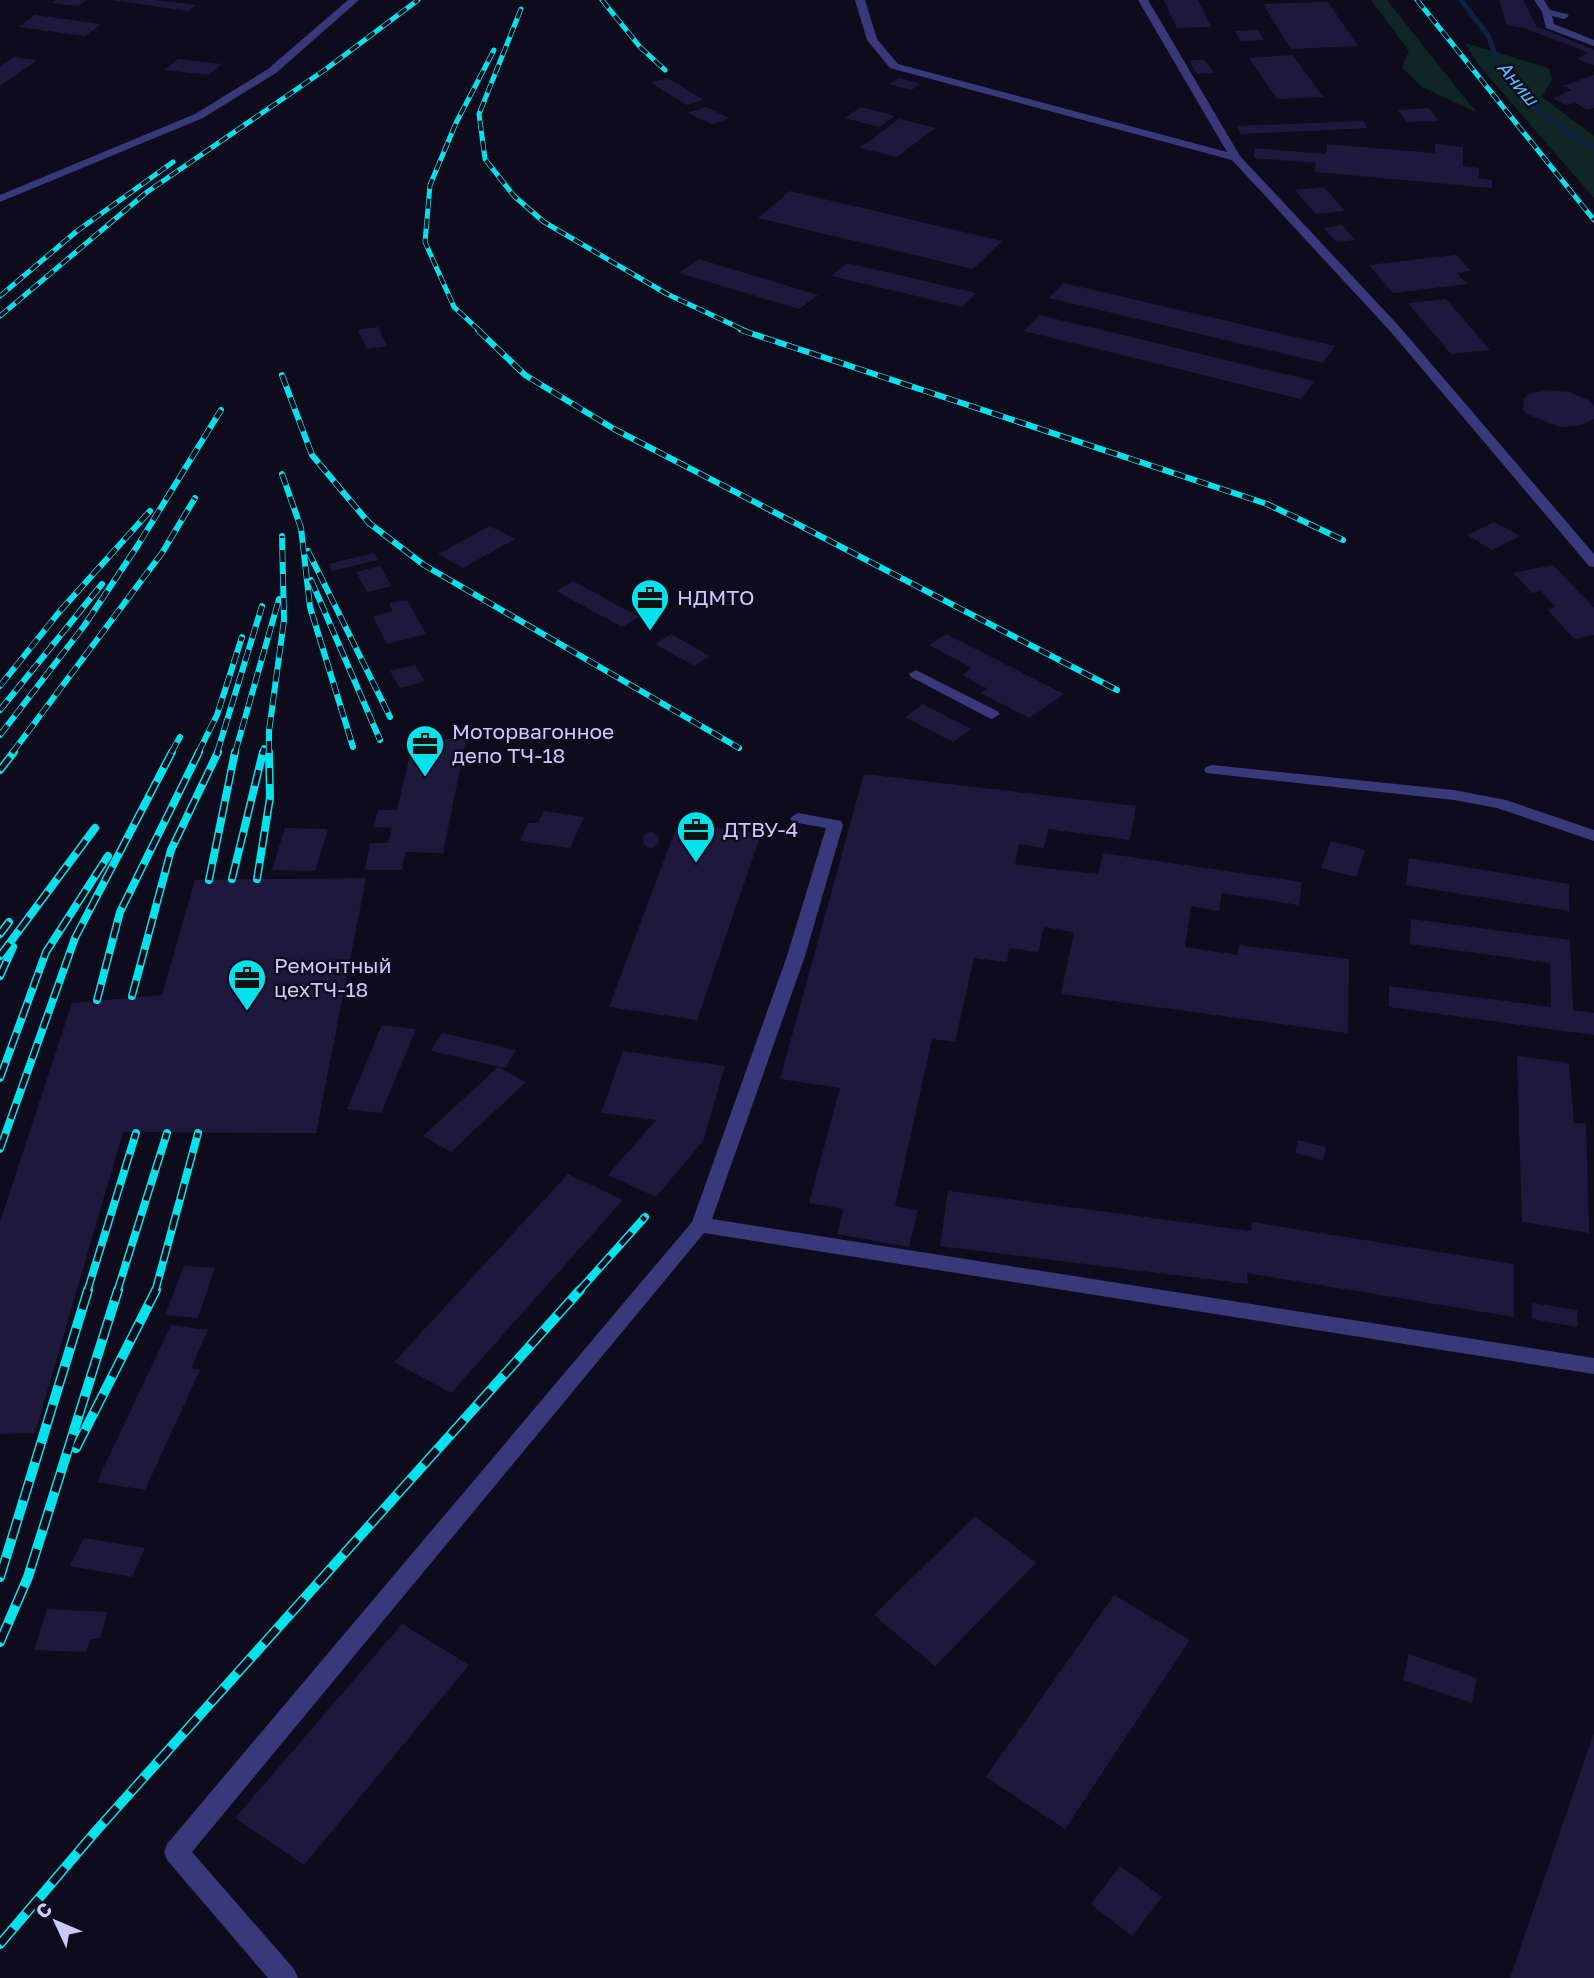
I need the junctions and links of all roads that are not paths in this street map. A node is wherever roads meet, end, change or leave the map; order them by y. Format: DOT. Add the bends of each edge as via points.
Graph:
graph roads {
  1 [pos="354,0"];
  2 [pos="860,0"];
  3 [pos="1143,0"];
  4 [pos="1539,0"];
  5 [pos="1547,12"];
  6 [pos="1564,16"];
  7 [pos="1594,43"];
  8 [pos="1236,158"];
  9 [pos="0,199"];
  10 [pos="1594,563"];
  11 [pos="916,674"];
  12 [pos="992,715"];
  13 [pos="1212,770"];
  14 [pos="798,818"];
  15 [pos="1594,836"];
  16 [pos="700,1225"];
  17 [pos="1594,1366"];
  18 [pos="285,1978"];
  1 -- 9 [label="street" via="272,71 199,116"];
  2 -- 8 [label="street" via="872,40 894,66"];
  3 -- 8 [label="street"];
  4 -- 5 [label="street"];
  5 -- 6 [label="street"];
  5 -- 7 [label="street" via="1549,26"];
  8 -- 10 [label="street" via="1394,328"];
  11 -- 12 [label="street"];
  13 -- 15 [label="street" via="1454,795 1500,804"];
  14 -- 16 [label="street" via="835,825 796,956"];
  16 -- 17 [label="street"];
  16 -- 18 [label="street" via="176,1852"];
}
